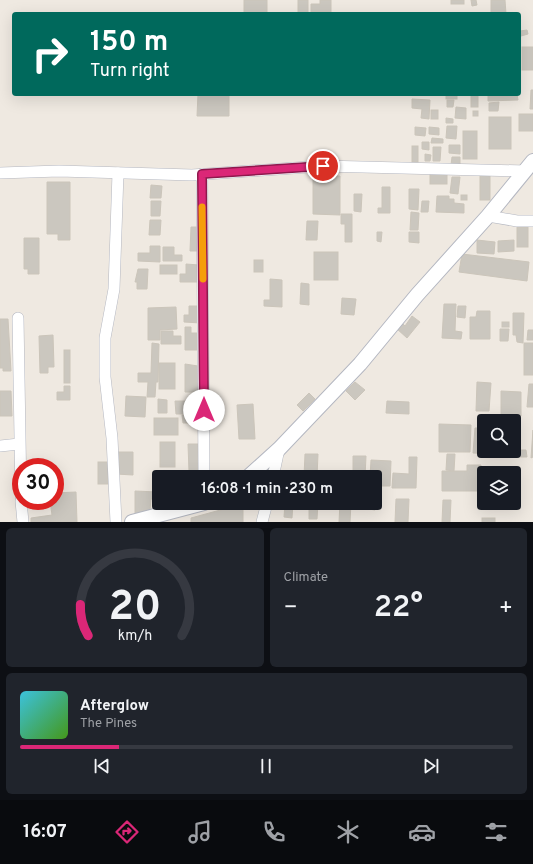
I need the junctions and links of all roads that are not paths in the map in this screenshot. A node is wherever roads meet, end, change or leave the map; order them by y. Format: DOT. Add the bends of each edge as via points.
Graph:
graph roads {
  1 [pos="529,166"];
  2 [pos="0,173"];
  3 [pos="118,173"];
  4 [pos="202,174"];
  5 [pos="488,216"];
  6 [pos="533,221"];
  7 [pos="18,318"];
  8 [pos="19,444"];
  9 [pos="0,446"];
  10 [pos="279,449"];
  11 [pos="20,458"];
  12 [pos="204,470"];
  13 [pos="256,470"];
  14 [pos="274,470"];
  15 [pos="22,510"];
  16 [pos="177,510"];
  17 [pos="265,510"];
  18 [pos="23,522"];
  19 [pos="116,522"];
  20 [pos="132,522"];
  21 [pos="262,522"];
  1 -- 4 [label="street" via="323,166"];
  1 -- 5 [label="street"];
  2 -- 3 [label="street"];
  3 -- 4 [label="street"];
  3 -- 19 [label="street" via="114,289 105,338 105,378 112,438"];
  4 -- 12 [label="street"];
  5 -- 6 [label="street"];
  5 -- 10 [label="street" via="417,295 360,364"];
  7 -- 8 [label="street"];
  8 -- 9 [label="street"];
  8 -- 11 [label="street"];
  10 -- 13 [label="street"];
  10 -- 14 [label="street"];
  15 -- 18 [label="street"];
  16 -- 20 [label="street"];
  17 -- 21 [label="street"];
}
